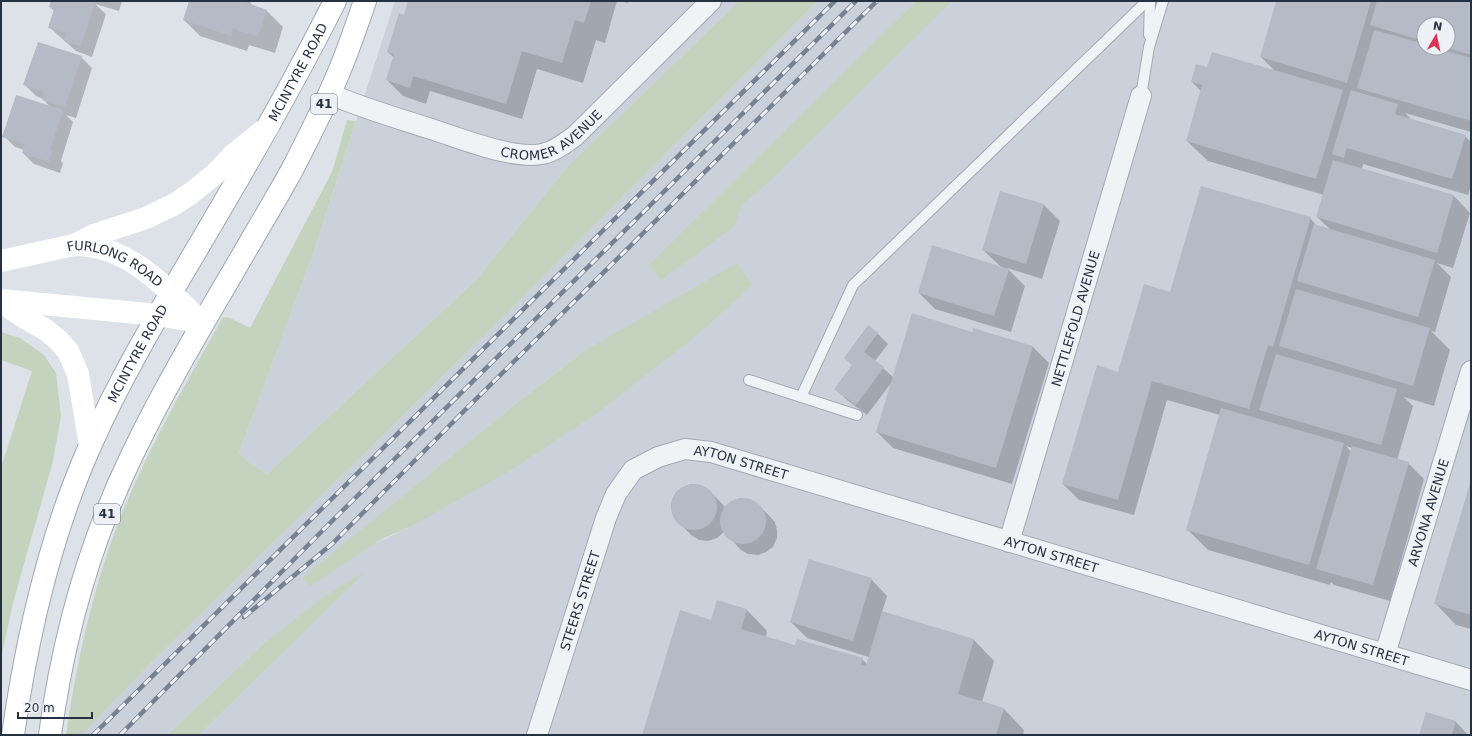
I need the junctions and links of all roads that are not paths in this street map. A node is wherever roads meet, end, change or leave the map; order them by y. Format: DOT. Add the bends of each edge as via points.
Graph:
graph roads {
  1 [pos="335,1"];
  2 [pos="365,1"];
  3 [pos="711,1"];
  4 [pos="1148,1"];
  5 [pos="1163,1"];
  6 [pos="1149,47"];
  7 [pos="330,94"];
  8 [pos="1141,96"];
  9 [pos="268,126"];
  10 [pos="74,246"];
  11 [pos="1,261"];
  12 [pos="171,293"];
  13 [pos="1,301"];
  14 [pos="158,315"];
  15 [pos="203,323"];
  16 [pos="1471,371"];
  17 [pos="749,380"];
  18 [pos="802,398"];
  19 [pos="857,415"];
  20 [pos="90,446"];
  21 [pos="633,470"];
  22 [pos="1009,542"];
  23 [pos="1385,654"];
  24 [pos="1471,680"];
  25 [pos="13,735"];
  26 [pos="50,735"];
  27 [pos="536,735"];
  1 -- 9 [label="main road, MCINTYRE ROAD"];
  2 -- 7 [label="main road, 41"];
  3 -- 7 [label="street, CROMER AVENUE" via="575,136 546,153 530,155 492,148"];
  4 -- 6 [label="lane"];
  4 -- 18 [label="lane" via="853,285"];
  5 -- 6 [label="lane"];
  6 -- 8 [label="lane"];
  7 -- 15 [label="main road, 41" via="292,169"];
  8 -- 22 [label="street, NETTLEFOLD AVENUE"];
  9 -- 10 [label="main road" via="234,154 215,174 173,205 146,218 94,235"];
  9 -- 12 [label="main road, MCINTYRE ROAD"];
  10 -- 11 [label="main road, FURLONG ROAD"];
  10 -- 12 [label="main road, FURLONG ROAD" via="96,247 117,253 141,267"];
  12 -- 14 [label="main road, MCINTYRE ROAD"];
  12 -- 15 [label="main road, FURLONG ROAD"];
  13 -- 14 [label="main road"];
  13 -- 20 [label="main road" via="46,330 68,351 78,374"];
  14 -- 15 [label="main road"];
  14 -- 20 [label="main road, MCINTYRE ROAD" via="127,370"];
  15 -- 26 [label="main road, 41" via="150,420 102,524 63,658"];
  16 -- 23 [label="street, ARVONA AVENUE"];
  17 -- 18 [label="lane"];
  18 -- 19 [label="lane"];
  20 -- 25 [label="main road, MCINTYRE ROAD" via="69,497 37,602 19,688"];
  21 -- 22 [label="street, AYTON STREET" via="658,457 685,449 710,452"];
  21 -- 27 [label="street, STEERS STREET" via="616,494 606,518"];
  22 -- 23 [label="street, AYTON STREET"];
  23 -- 24 [label="street, AYTON STREET"];
}
